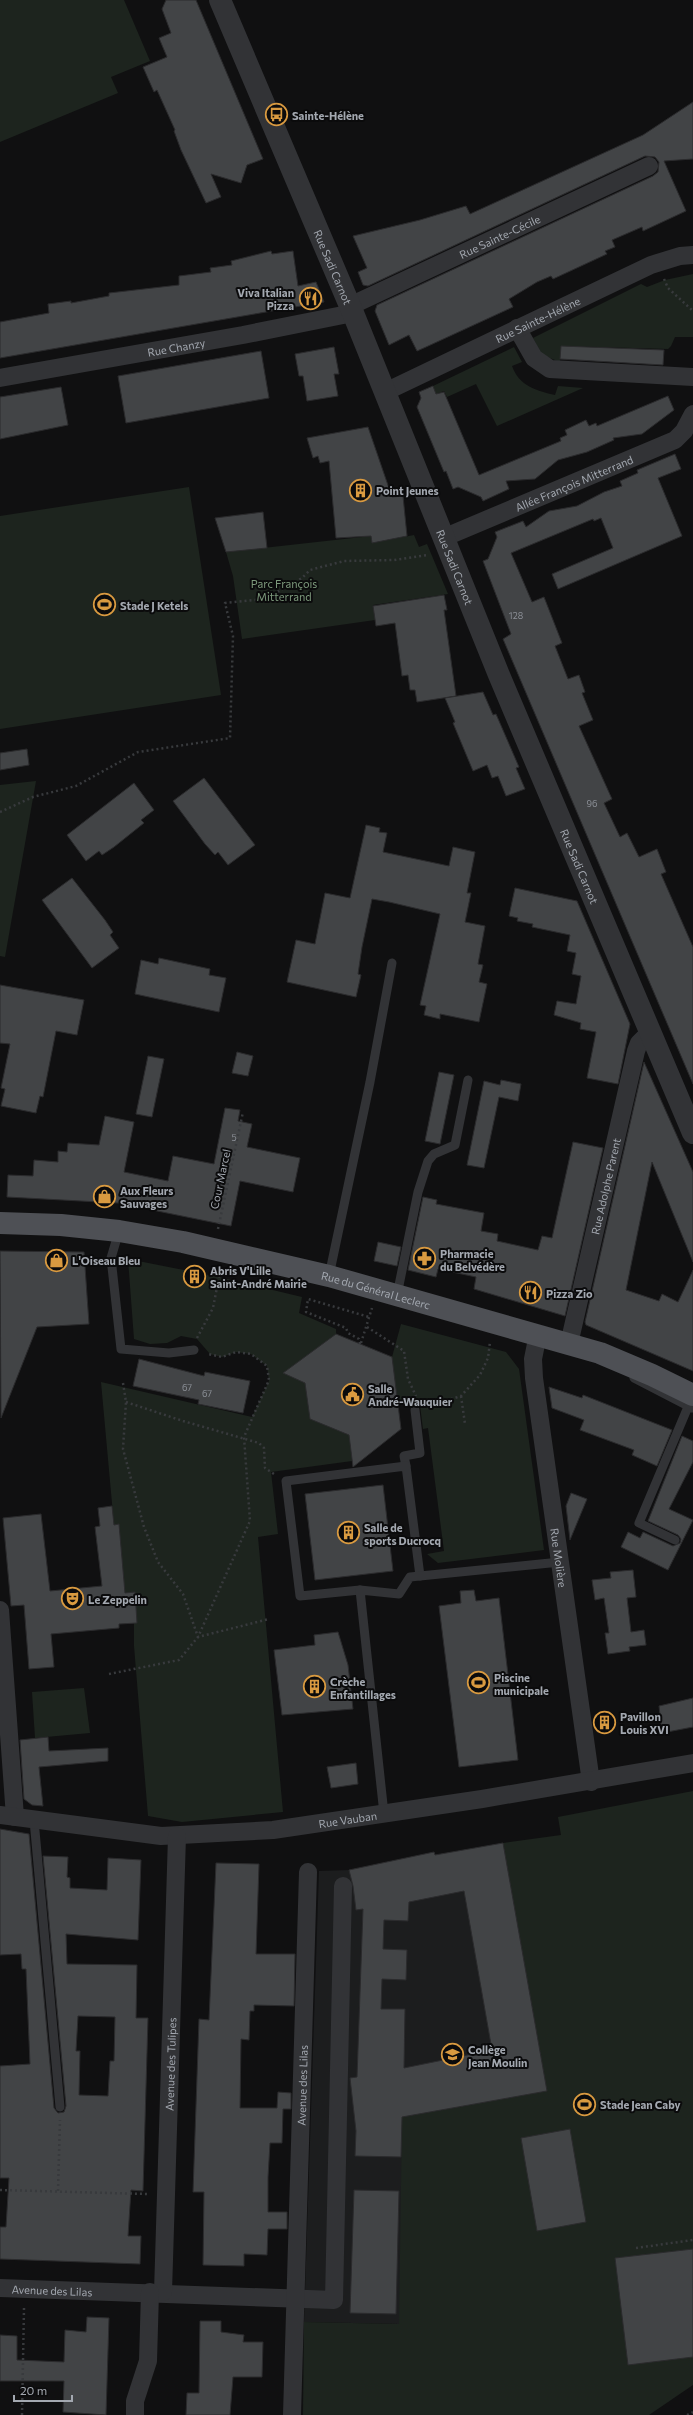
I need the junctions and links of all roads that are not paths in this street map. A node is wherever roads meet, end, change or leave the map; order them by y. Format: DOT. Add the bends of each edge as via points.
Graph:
graph roads {
  1 [pos="220,0"];
  2 [pos="649,166"];
  3 [pos="693,255"];
  4 [pos="351,309"];
  5 [pos="517,328"];
  6 [pos="693,377"];
  7 [pos="0,378"];
  8 [pos="385,392"];
  9 [pos="693,414"];
  10 [pos="446,543"];
  11 [pos="392,963"];
  12 [pos="650,1032"];
  13 [pos="468,1080"];
  14 [pos="693,1133"];
  15 [pos="0,1223"];
  16 [pos="118,1231"];
  17 [pos="330,1276"];
  18 [pos="397,1295"];
  19 [pos="538,1334"];
  20 [pos="569,1344"];
  21 [pos="194,1350"];
  22 [pos="692,1401"];
  23 [pos="415,1410"];
  24 [pos="406,1466"];
  25 [pos="676,1540"];
  26 [pos="560,1562"];
  27 [pos="420,1576"];
  28 [pos="360,1590"];
  29 [pos="0,1610"];
  30 [pos="693,1763"];
  31 [pos="591,1782"];
  32 [pos="384,1814"];
  33 [pos="8,1816"];
  34 [pos="34,1820"];
  35 [pos="177,1836"];
  36 [pos="308,1872"];
  37 [pos="343,1886"];
  38 [pos="60,2107"];
  39 [pos="0,2288"];
  40 [pos="157,2292"];
  41 [pos="296,2298"];
  42 [pos="134,2415"];
  43 [pos="292,2415"];
  1 -- 4 [label="street, Rue Sadi Carnot"];
  2 -- 4 [label="street, Rue Sainte-Cécile"];
  3 -- 5 [label="street, Rue Sainte-Hélène" via="658,262"];
  4 -- 7 [label="street, Rue Chanzy" via="243,335"];
  4 -- 8 [label="street, Rue Sadi Carnot"];
  5 -- 6 [label="street" via="534,358 550,369"];
  5 -- 8 [label="street, Rue Sainte-Hélène"];
  8 -- 10 [label="street, Rue Sadi Carnot"];
  9 -- 10 [label="street, Allée François Mitterrand" via="684,431 675,440"];
  10 -- 12 [label="street, Rue Sadi Carnot" via="498,675"];
  11 -- 17 [label="lane"];
  12 -- 14 [label="street, Rue Sadi Carnot"];
  12 -- 20 [label="street, Rue Adolphe Parent" via="639,1043 636,1051"];
  13 -- 18 [label="lane" via="454,1145 434,1154 428,1161 418,1192"];
  15 -- 16 [label="main road, Rue du Général Leclerc" via="61,1225"];
  16 -- 17 [label="main road, Rue du Général Leclerc"];
  16 -- 21 [label="lane" via="111,1258 121,1349 169,1353"];
  17 -- 18 [label="main road, Rue du Général Leclerc"];
  18 -- 19 [label="main road, Rue du Général Leclerc"];
  19 -- 20 [label="main road, Rue du Général Leclerc"];
  19 -- 22 [label="lane" via="550,1348 613,1368"];
  19 -- 26 [label="street, Rue Molière" via="534,1371"];
  20 -- 22 [label="main road, Rue du Général Leclerc" via="625,1363"];
  22 -- 25 [label="lane" via="639,1523"];
  23 -- 24 [label="lane" via="420,1453 404,1456"];
  24 -- 27 [label="lane"];
  24 -- 28 [label="lane" via="286,1481 300,1596"];
  26 -- 27 [label="lane"];
  26 -- 31 [label="street, Rue Molière"];
  27 -- 28 [label="lane" via="410,1577 399,1594"];
  28 -- 32 [label="lane"];
  29 -- 33 [label="street"];
  30 -- 31 [label="street, Rue Vauban"];
  31 -- 32 [label="street, Rue Vauban"];
  32 -- 35 [label="street, Rue Vauban" via="292,1828"];
  33 -- 34 [label="street, Rue Vauban"];
  34 -- 35 [label="street, Rue Vauban"];
  34 -- 38 [label="lane"];
  35 -- 40 [label="street, Avenue des Tulipes" via="166,2195"];
  36 -- 41 [label="street, Avenue des Lilas"];
  37 -- 41 [label="street" via="334,2300"];
  39 -- 40 [label="street, Avenue des Lilas"];
  40 -- 41 [label="street, Avenue des Lilas"];
  40 -- 42 [label="street, Avenue des Tulipes" via="148,2361 135,2401"];
  41 -- 43 [label="street, Avenue des Lilas"];
}
